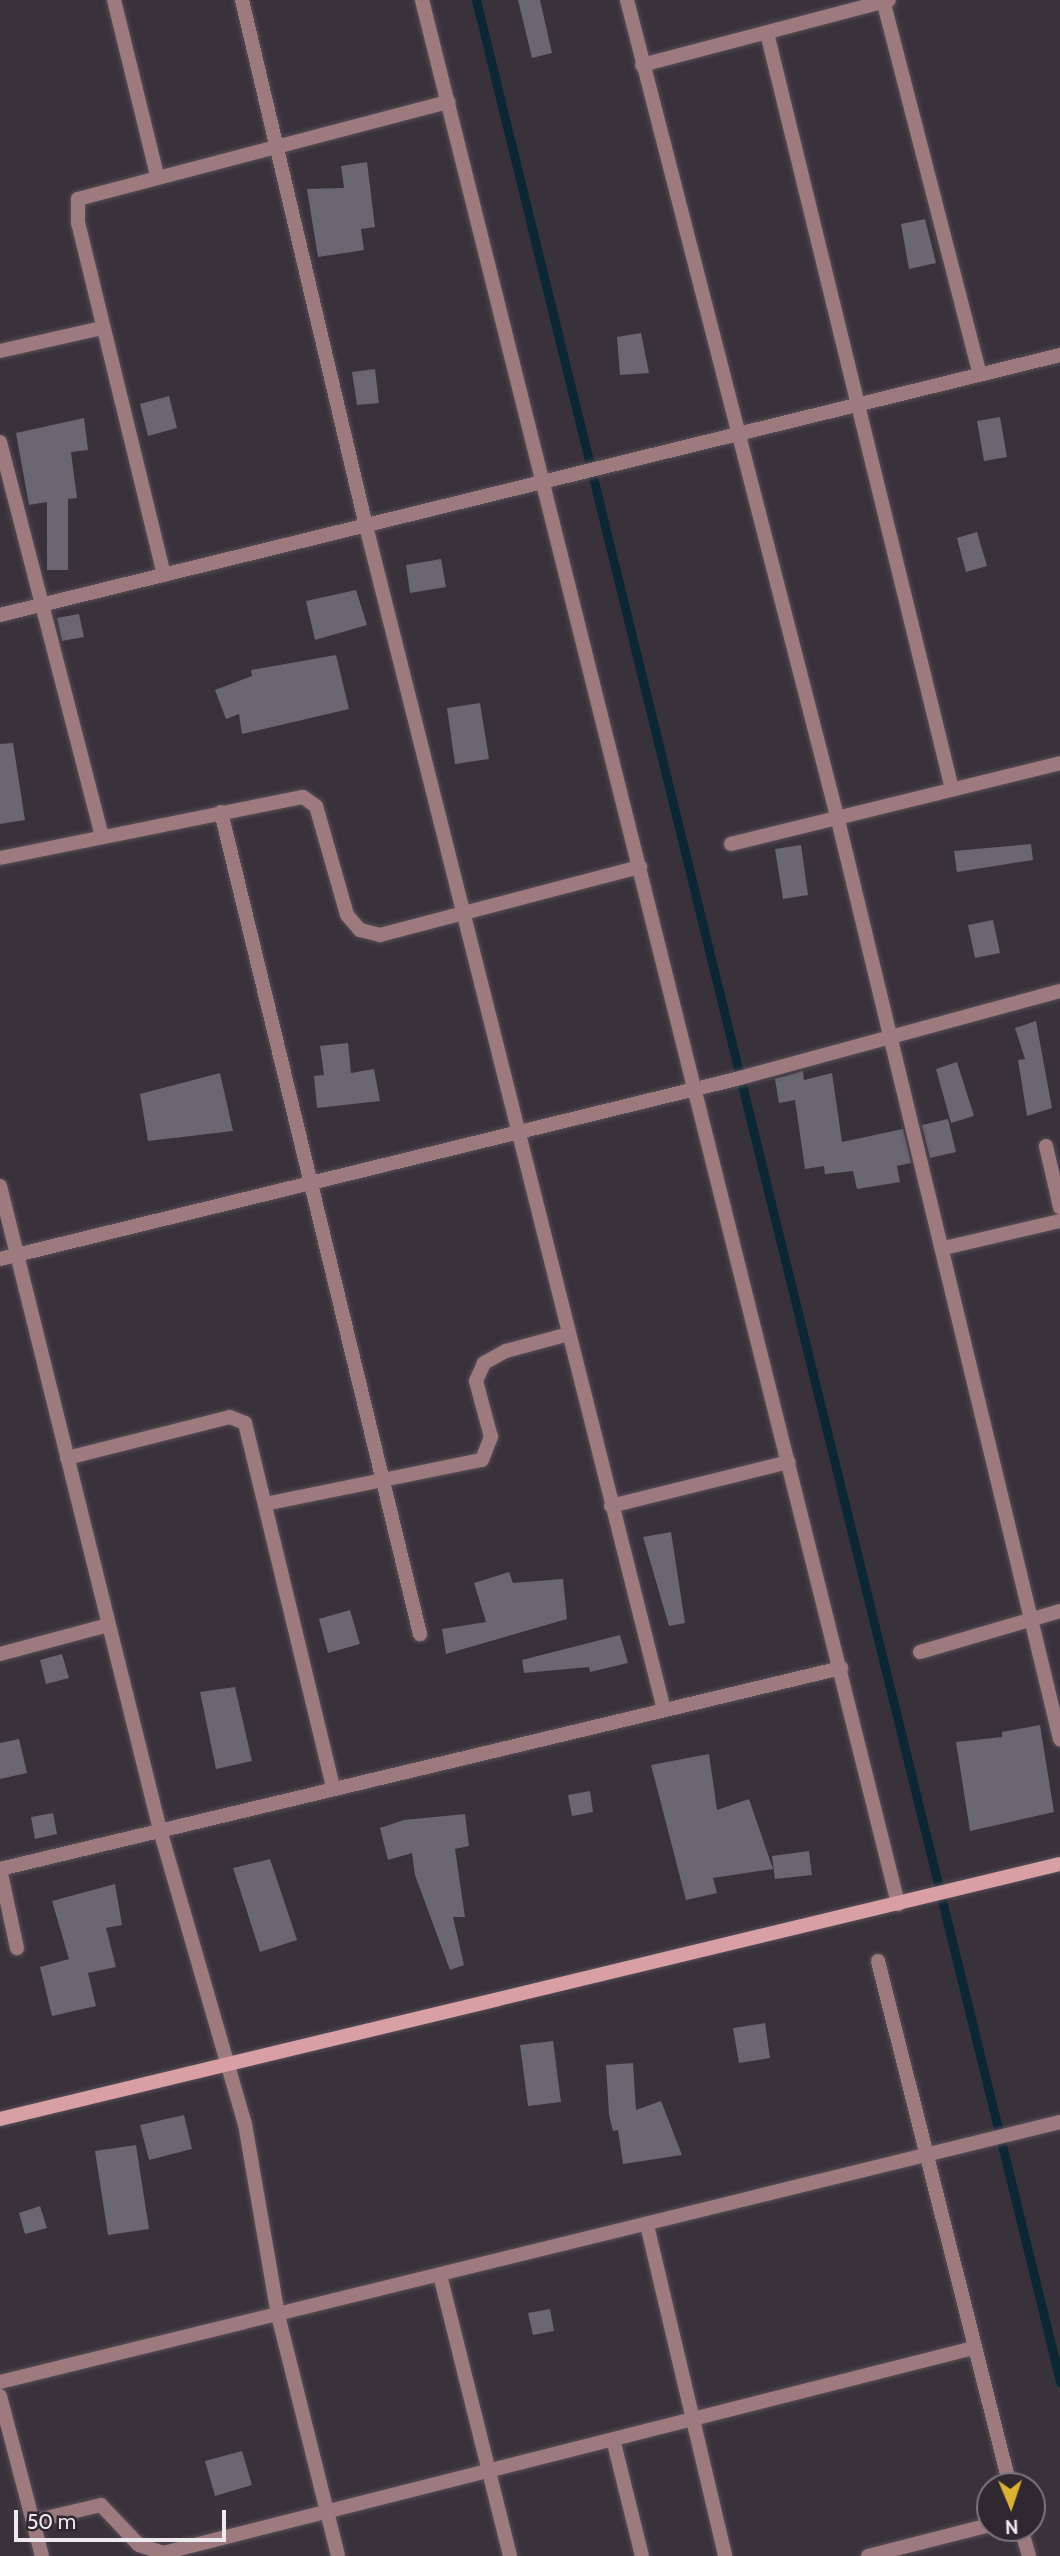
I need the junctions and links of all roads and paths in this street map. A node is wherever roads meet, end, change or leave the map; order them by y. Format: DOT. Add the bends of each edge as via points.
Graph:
graph roads {
  1 [pos="114,0"];
  2 [pos="242,0"];
  3 [pos="422,0"];
  4 [pos="627,0"];
  5 [pos="886,1"];
  6 [pos="767,33"];
  7 [pos="642,65"];
  8 [pos="448,102"];
  9 [pos="278,146"];
  10 [pos="157,175"];
  11 [pos="102,328"];
  12 [pos="0,351"];
  13 [pos="1060,355"];
  14 [pos="980,375"];
  15 [pos="858,405"];
  16 [pos="736,434"];
  17 [pos="0,442"];
  18 [pos="543,481"];
  19 [pos="366,526"];
  20 [pos="164,575"];
  21 [pos="41,605"];
  22 [pos="0,615"];
  23 [pos="1060,763"];
  24 [pos="952,789"];
  25 [pos="221,812"];
  26 [pos="837,816"];
  27 [pos="102,835"];
  28 [pos="731,844"];
  29 [pos="0,858"];
  30 [pos="640,867"];
  31 [pos="464,913"];
  32 [pos="1060,991"];
  33 [pos="892,1038"];
  34 [pos="695,1089"];
  35 [pos="520,1132"];
  36 [pos="1046,1146"];
  37 [pos="313,1182"];
  38 [pos="0,1186"];
  39 [pos="1060,1207"];
  40 [pos="1060,1221"];
  41 [pos="944,1248"];
  42 [pos="16,1255"];
  43 [pos="0,1259"];
  44 [pos="569,1335"];
  45 [pos="66,1458"];
  46 [pos="789,1462"];
  47 [pos="383,1481"];
  48 [pos="265,1504"];
  49 [pos="611,1506"];
  50 [pos="1060,1611"];
  51 [pos="1031,1618"];
  52 [pos="108,1625"];
  53 [pos="419,1634"];
  54 [pos="920,1652"];
  55 [pos="0,1654"];
  56 [pos="841,1668"];
  57 [pos="663,1706"];
  58 [pos="1060,1739"];
  59 [pos="334,1787"];
  60 [pos="160,1830"];
  61 [pos="1060,1864"];
  62 [pos="0,1869"];
  63 [pos="898,1904"];
  64 [pos="17,1948"];
  65 [pos="878,1961"];
  66 [pos="230,2062"];
  67 [pos="0,2119"];
  68 [pos="1060,2122"];
  69 [pos="924,2152"];
  70 [pos="647,2225"];
  71 [pos="440,2275"];
  72 [pos="278,2315"];
  73 [pos="974,2348"];
  74 [pos="0,2382"];
  75 [pos="0,2396"];
  76 [pos="694,2423"];
  77 [pos="614,2443"];
  78 [pos="1006,2472"];
  79 [pos="489,2473"];
  80 [pos="327,2513"];
  81 [pos="33,2521"];
  82 [pos="976,2529"];
  83 [pos="42,2556"];
  84 [pos="338,2556"];
  85 [pos="510,2556"];
  86 [pos="642,2556"];
  87 [pos="725,2556"];
  88 [pos="868,2556"];
  1 -- 10 [label="street"];
  2 -- 9 [label="street"];
  3 -- 8 [label="street"];
  4 -- 7 [label="street"];
  5 -- 6 [label="street"];
  5 -- 14 [label="street"];
  6 -- 7 [label="street"];
  6 -- 15 [label="street"];
  7 -- 16 [label="street"];
  8 -- 9 [label="street"];
  8 -- 18 [label="street"];
  9 -- 10 [label="street"];
  9 -- 19 [label="street"];
  10 -- 11 [label="street" via="85,193 75,205"];
  11 -- 12 [label="street"];
  11 -- 20 [label="street"];
  13 -- 14 [label="street"];
  14 -- 15 [label="street"];
  15 -- 16 [label="street"];
  15 -- 24 [label="street"];
  16 -- 18 [label="street"];
  16 -- 26 [label="street"];
  17 -- 21 [label="street"];
  18 -- 19 [label="street"];
  18 -- 30 [label="street"];
  19 -- 20 [label="street"];
  19 -- 31 [label="street"];
  20 -- 21 [label="street"];
  21 -- 22 [label="street"];
  21 -- 27 [label="street"];
  23 -- 24 [label="street"];
  24 -- 26 [label="street"];
  25 -- 27 [label="street"];
  25 -- 31 [label="street" via="296,797 314,803 347,915 360,930 380,934"];
  25 -- 37 [label="street"];
  26 -- 28 [label="street"];
  26 -- 33 [label="street"];
  27 -- 29 [label="street"];
  30 -- 31 [label="street"];
  30 -- 34 [label="street"];
  31 -- 35 [label="street"];
  32 -- 33 [label="street"];
  33 -- 34 [label="street"];
  33 -- 41 [label="street"];
  34 -- 35 [label="street"];
  34 -- 46 [label="street"];
  35 -- 37 [label="street"];
  35 -- 44 [label="street"];
  36 -- 39 [label="street"];
  37 -- 42 [label="street"];
  37 -- 47 [label="street"];
  38 -- 42 [label="street"];
  40 -- 41 [label="street"];
  41 -- 51 [label="street"];
  42 -- 43 [label="street"];
  42 -- 45 [label="street"];
  44 -- 47 [label="street" via="506,1351 484,1363 476,1381 491,1437 482,1460"];
  44 -- 49 [label="street"];
  45 -- 48 [label="street" via="237,1418 247,1427"];
  45 -- 52 [label="street"];
  46 -- 49 [label="street"];
  46 -- 56 [label="street"];
  47 -- 48 [label="street"];
  47 -- 53 [label="street"];
  48 -- 59 [label="street"];
  49 -- 57 [label="street"];
  50 -- 51 [label="street"];
  51 -- 54 [label="street"];
  51 -- 58 [label="street"];
  52 -- 55 [label="street"];
  52 -- 60 [label="street"];
  56 -- 57 [label="street"];
  56 -- 63 [label="street"];
  57 -- 59 [label="street"];
  59 -- 60 [label="street"];
  60 -- 62 [label="street"];
  60 -- 66 [label="street"];
  61 -- 63 [label="main road"];
  62 -- 64 [label="street"];
  63 -- 66 [label="main road"];
  65 -- 69 [label="street"];
  66 -- 67 [label="main road"];
  66 -- 72 [label="street"];
  68 -- 69 [label="street"];
  69 -- 70 [label="street"];
  69 -- 73 [label="street"];
  70 -- 71 [label="street"];
  70 -- 76 [label="street"];
  71 -- 72 [label="street"];
  71 -- 79 [label="street"];
  72 -- 74 [label="street"];
  72 -- 80 [label="street"];
  73 -- 76 [label="street"];
  73 -- 78 [label="street"];
  75 -- 81 [label="street"];
  76 -- 77 [label="street"];
  76 -- 87 [label="street"];
  77 -- 79 [label="street"];
  77 -- 86 [label="street"];
  79 -- 80 [label="street"];
  79 -- 85 [label="street"];
  80 -- 81 [label="street" via="163,2553 139,2545 101,2505"];
  80 -- 84 [label="street"];
  81 -- 83 [label="street"];
  82 -- 88 [label="street"];
}
